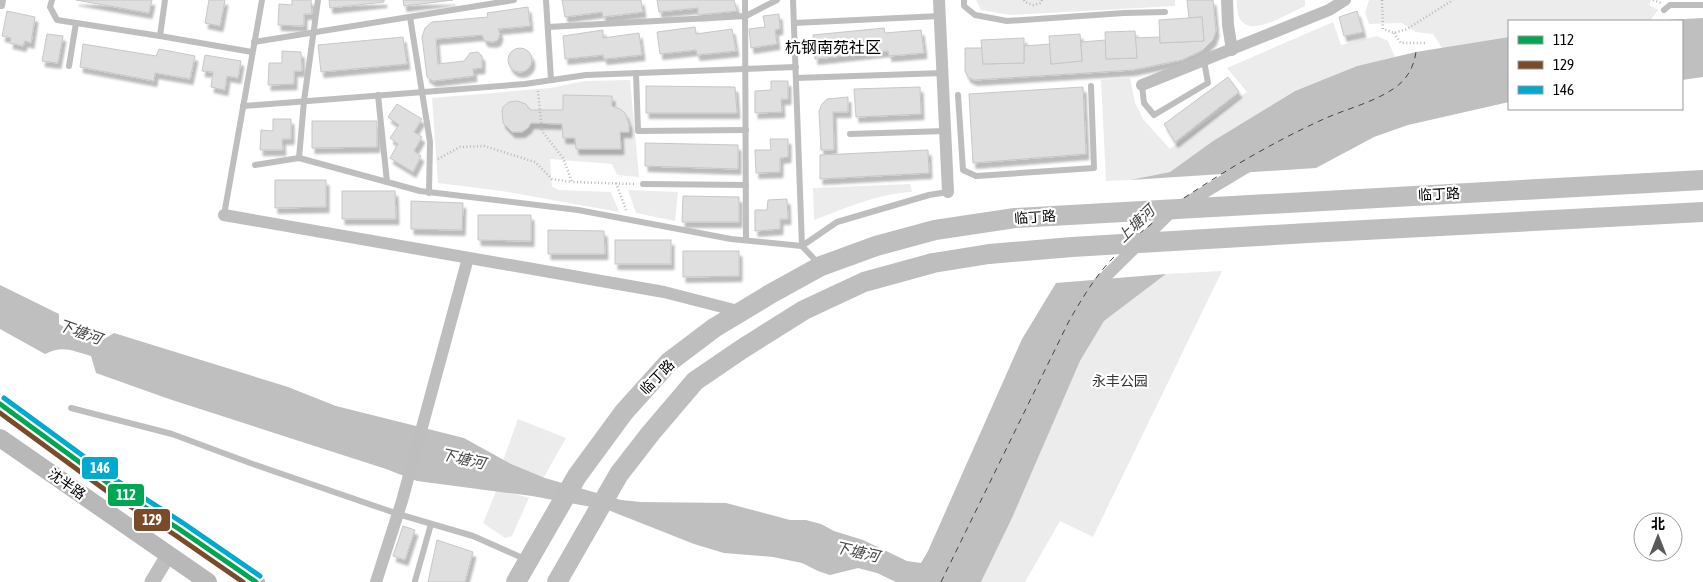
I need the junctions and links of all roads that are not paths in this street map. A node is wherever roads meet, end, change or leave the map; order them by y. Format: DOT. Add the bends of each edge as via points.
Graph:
graph roads {
  1 [pos="3,0"];
  2 [pos="52,0"];
  3 [pos="165,0"];
  4 [pos="262,0"];
  5 [pos="318,0"];
  6 [pos="514,0"];
  7 [pos="546,0"];
  8 [pos="745,0"];
  9 [pos="778,0"];
  10 [pos="793,0"];
  11 [pos="939,0"];
  12 [pos="964,0"];
  13 [pos="1227,0"];
  14 [pos="1345,0"];
  15 [pos="1703,5"];
  16 [pos="0,6"];
  17 [pos="1664,10"];
  18 [pos="1165,12"];
  19 [pos="746,16"];
  20 [pos="940,16"];
  21 [pos="410,17"];
  22 [pos="76,23"];
  23 [pos="794,23"];
  24 [pos="548,27"];
  25 [pos="314,32"];
  26 [pos="160,36"];
  27 [pos="254,42"];
  28 [pos="1232,50"];
  29 [pos="252,52"];
  30 [pos="1204,61"];
  31 [pos="69,66"];
  32 [pos="796,67"];
  33 [pos="746,69"];
  34 [pos="636,73"];
  35 [pos="943,73"];
  36 [pos="796,78"];
  37 [pos="551,80"];
  38 [pos="1142,85"];
  39 [pos="1091,86"];
  40 [pos="422,92"];
  41 [pos="378,95"];
  42 [pos="958,95"];
  43 [pos="304,101"];
  44 [pos="243,106"];
  45 [pos="746,130"];
  46 [pos="945,131"];
  47 [pos="850,134"];
  48 [pos="299,158"];
  49 [pos="255,165"];
  50 [pos="963,170"];
  51 [pos="947,172"];
  52 [pos="1703,180"];
  53 [pos="387,182"];
  54 [pos="643,184"];
  55 [pos="746,185"];
  56 [pos="948,192"];
  57 [pos="430,193"];
  58 [pos="1703,212"];
  59 [pos="224,216"];
  60 [pos="746,240"];
  61 [pos="802,246"];
  62 [pos="468,258"];
  63 [pos="821,266"];
  64 [pos="742,312"];
  65 [pos="0,404"];
  66 [pos="71,408"];
  67 [pos="0,438"];
  68 [pos="398,514"];
  69 [pos="431,524"];
  70 [pos="168,554"];
  71 [pos="528,560"];
  72 [pos="415,581"];
  73 [pos="152,582"];
  74 [pos="208,582"];
  75 [pos="256,582"];
  76 [pos="376,582"];
  77 [pos="516,582"];
  78 [pos="558,582"];
  1 -- 16 [label="lane"];
  2 -- 22 [label="lane" via="50,7 57,20"];
  3 -- 26 [label="lane"];
  4 -- 27 [label="lane"];
  5 -- 25 [label="lane"];
  6 -- 21 [label="lane"];
  7 -- 24 [label="lane"];
  8 -- 19 [label="lane"];
  9 -- 19 [label="lane"];
  10 -- 23 [label="lane"];
  11 -- 20 [label="street"];
  12 -- 18 [label="lane" via="964,6 975,15 1007,22"];
  13 -- 28 [label="street"];
  14 -- 28 [label="street" via="1329,10"];
  15 -- 17 [label="lane" via="1670,5"];
  19 -- 24 [label="lane"];
  19 -- 33 [label="lane"];
  20 -- 23 [label="lane"];
  20 -- 35 [label="street"];
  21 -- 25 [label="lane"];
  21 -- 40 [label="lane"];
  22 -- 26 [label="lane"];
  22 -- 31 [label="lane"];
  23 -- 32 [label="lane"];
  24 -- 37 [label="lane"];
  25 -- 27 [label="lane"];
  25 -- 43 [label="lane"];
  26 -- 29 [label="lane"];
  27 -- 29 [label="lane"];
  28 -- 30 [label="street"];
  29 -- 44 [label="lane"];
  30 -- 38 [label="street"];
  30 -- 38 [label="lane" via="1208,83 1154,115 1144,103"];
  32 -- 33 [label="lane"];
  32 -- 36 [label="lane"];
  33 -- 34 [label="lane"];
  33 -- 45 [label="lane"];
  34 -- 37 [label="lane"];
  34 -- 45 [label="lane" via="638,131"];
  35 -- 36 [label="lane"];
  35 -- 46 [label="street"];
  36 -- 61 [label="lane"];
  37 -- 40 [label="lane"];
  39 -- 50 [label="lane" via="1094,168 976,176"];
  40 -- 41 [label="lane"];
  40 -- 57 [label="lane" via="430,142"];
  41 -- 43 [label="lane"];
  41 -- 53 [label="lane"];
  42 -- 50 [label="lane"];
  43 -- 44 [label="lane"];
  43 -- 48 [label="lane"];
  44 -- 59 [label="lane"];
  45 -- 55 [label="lane"];
  46 -- 47 [label="lane"];
  46 -- 51 [label="street"];
  48 -- 49 [label="lane"];
  48 -- 53 [label="lane"];
  50 -- 51 [label="lane"];
  51 -- 56 [label="street"];
  52 -- 63 [label="main road, 临丁路" via="1015,218 935,230 876,246"];
  53 -- 57 [label="lane"];
  54 -- 55 [label="lane"];
  55 -- 60 [label="lane"];
  56 -- 61 [label="lane" via="837,222"];
  57 -- 60 [label="lane" via="578,210"];
  58 -- 78 [label="main road" via="989,254 933,263 864,282 804,310 695,381 620,474"];
  59 -- 62 [label="street"];
  60 -- 61 [label="lane"];
  61 -- 63 [label="lane"];
  62 -- 64 [label="street" via="664,292"];
  62 -- 68 [label="street"];
  63 -- 64 [label="main road, 临丁路"];
  64 -- 71 [label="main road, 临丁路" via="714,328 669,362 624,412 578,476"];
  65 -- 75 [label="main road, 沈半路" via="112,486"];
  66 -- 68 [label="lane" via="172,434"];
  67 -- 70 [label="main road, 沈半路"];
  68 -- 69 [label="lane"];
  68 -- 76 [label="street"];
  69 -- 71 [label="lane" via="473,536"];
  69 -- 72 [label="lane"];
  70 -- 73 [label="street"];
  70 -- 74 [label="main road, 沈半路"];
  71 -- 77 [label="main road, 临丁路"];
}
